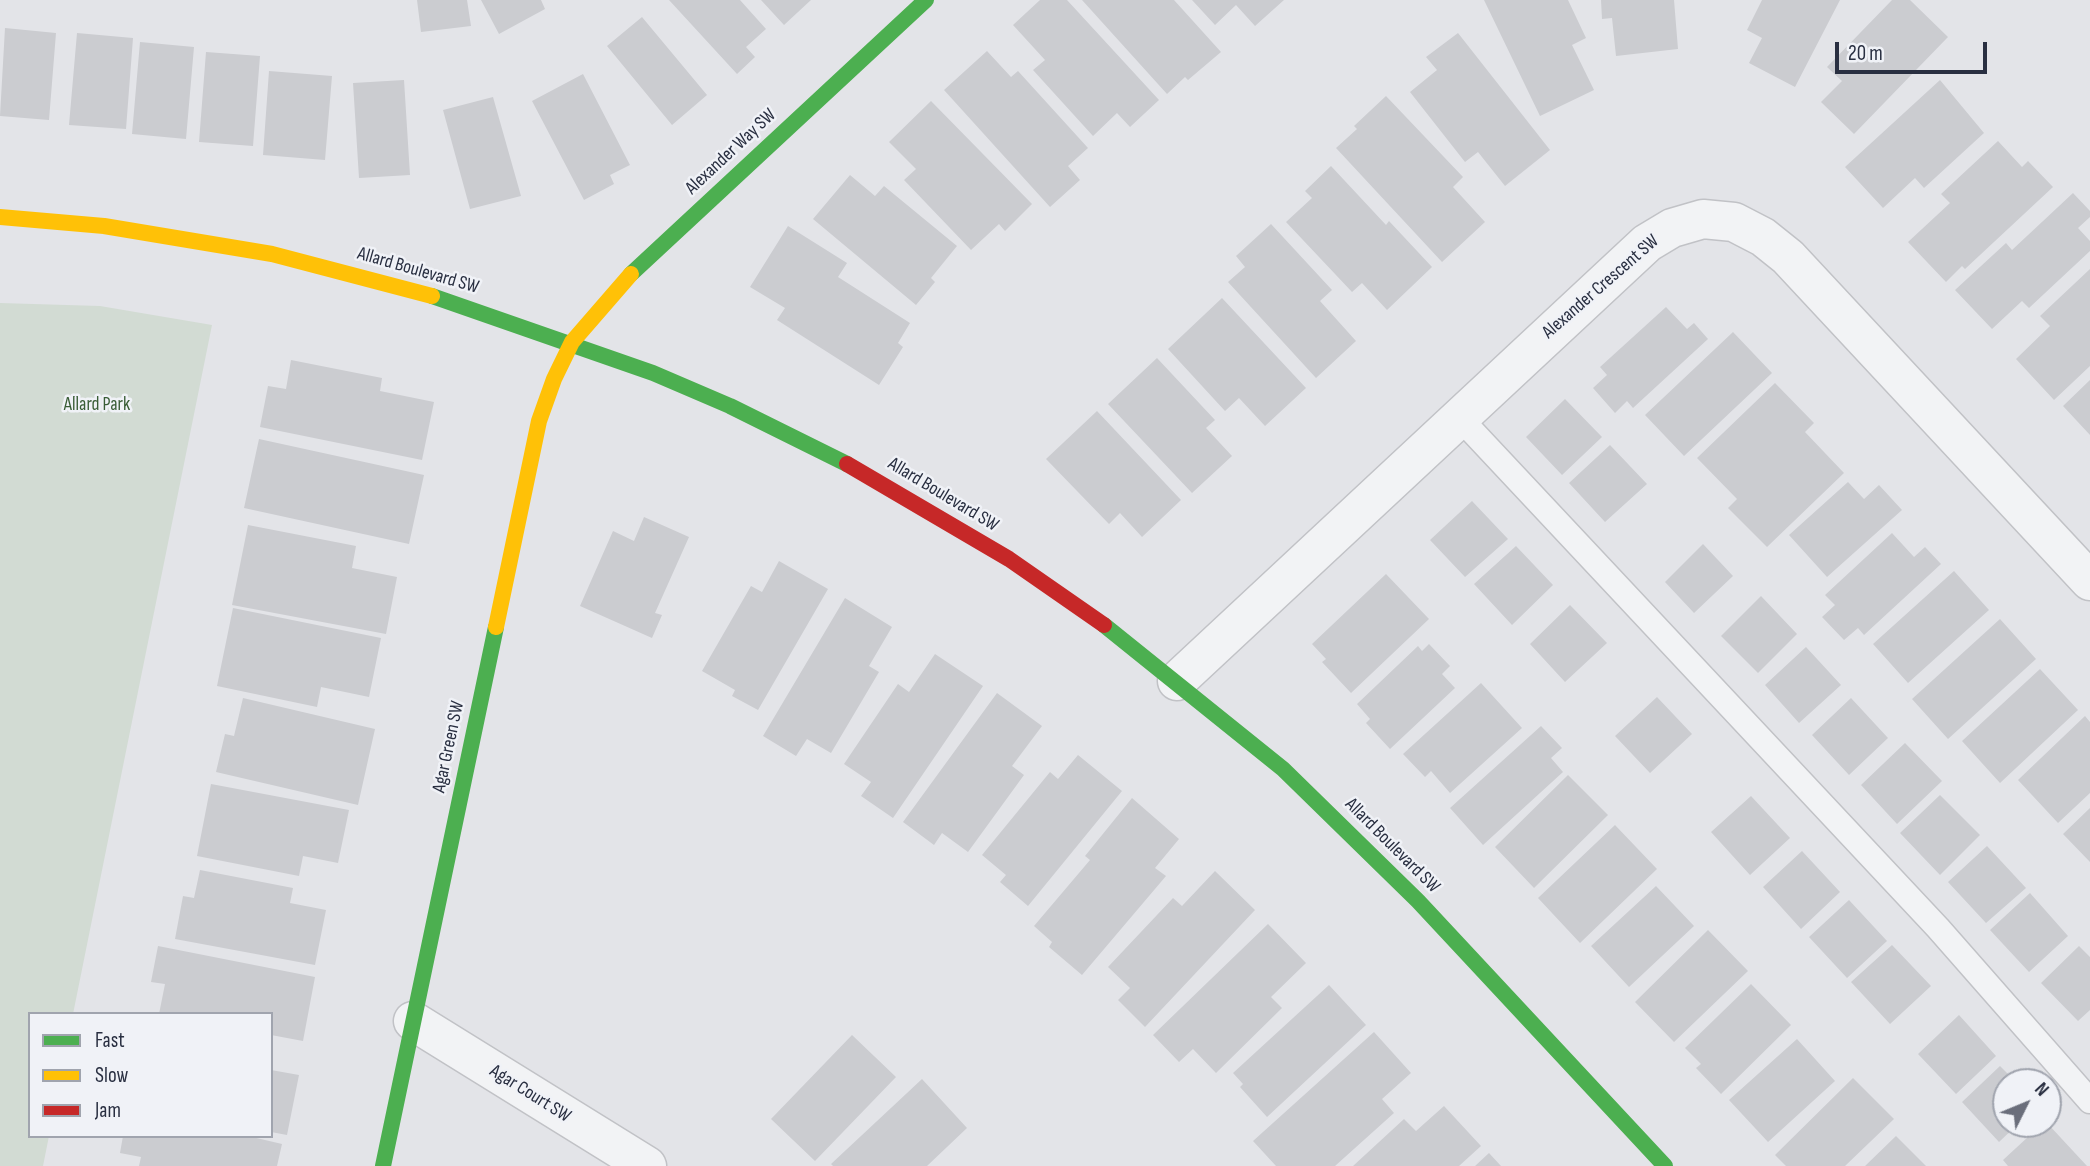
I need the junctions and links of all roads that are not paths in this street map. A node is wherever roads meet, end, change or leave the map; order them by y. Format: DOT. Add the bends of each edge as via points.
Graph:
graph roads {
  1 [pos="926,0"];
  2 [pos="0,217"];
  3 [pos="572,342"];
  4 [pos="1458,416"];
  5 [pos="2090,581"];
  6 [pos="1177,681"];
  7 [pos="413,1021"];
  8 [pos="2090,1101"];
  9 [pos="383,1166"];
  10 [pos="647,1166"];
  11 [pos="1665,1166"];
  1 -- 3 [label="street, Alexander Way SW" via="644,260"];
  2 -- 3 [label="street, Allard Boulevard SW" via="104,226 272,254 414,290"];
  3 -- 6 [label="street, Allard Boulevard SW" via="730,406 850,465 1009,559"];
  3 -- 7 [label="street, Agar Green SW" via="539,421"];
  4 -- 5 [label="street, Alexander Crescent SW" via="1647,243 1672,228 1703,219 1734,222 1788,257"];
  4 -- 6 [label="street, Alexander Crescent SW"];
  4 -- 8 [label="lane" via="1929,918"];
  6 -- 11 [label="street, Allard Boulevard SW" via="1350,832"];
  7 -- 9 [label="street, Agar Green SW"];
  7 -- 10 [label="street, Agar Court SW"];
}
